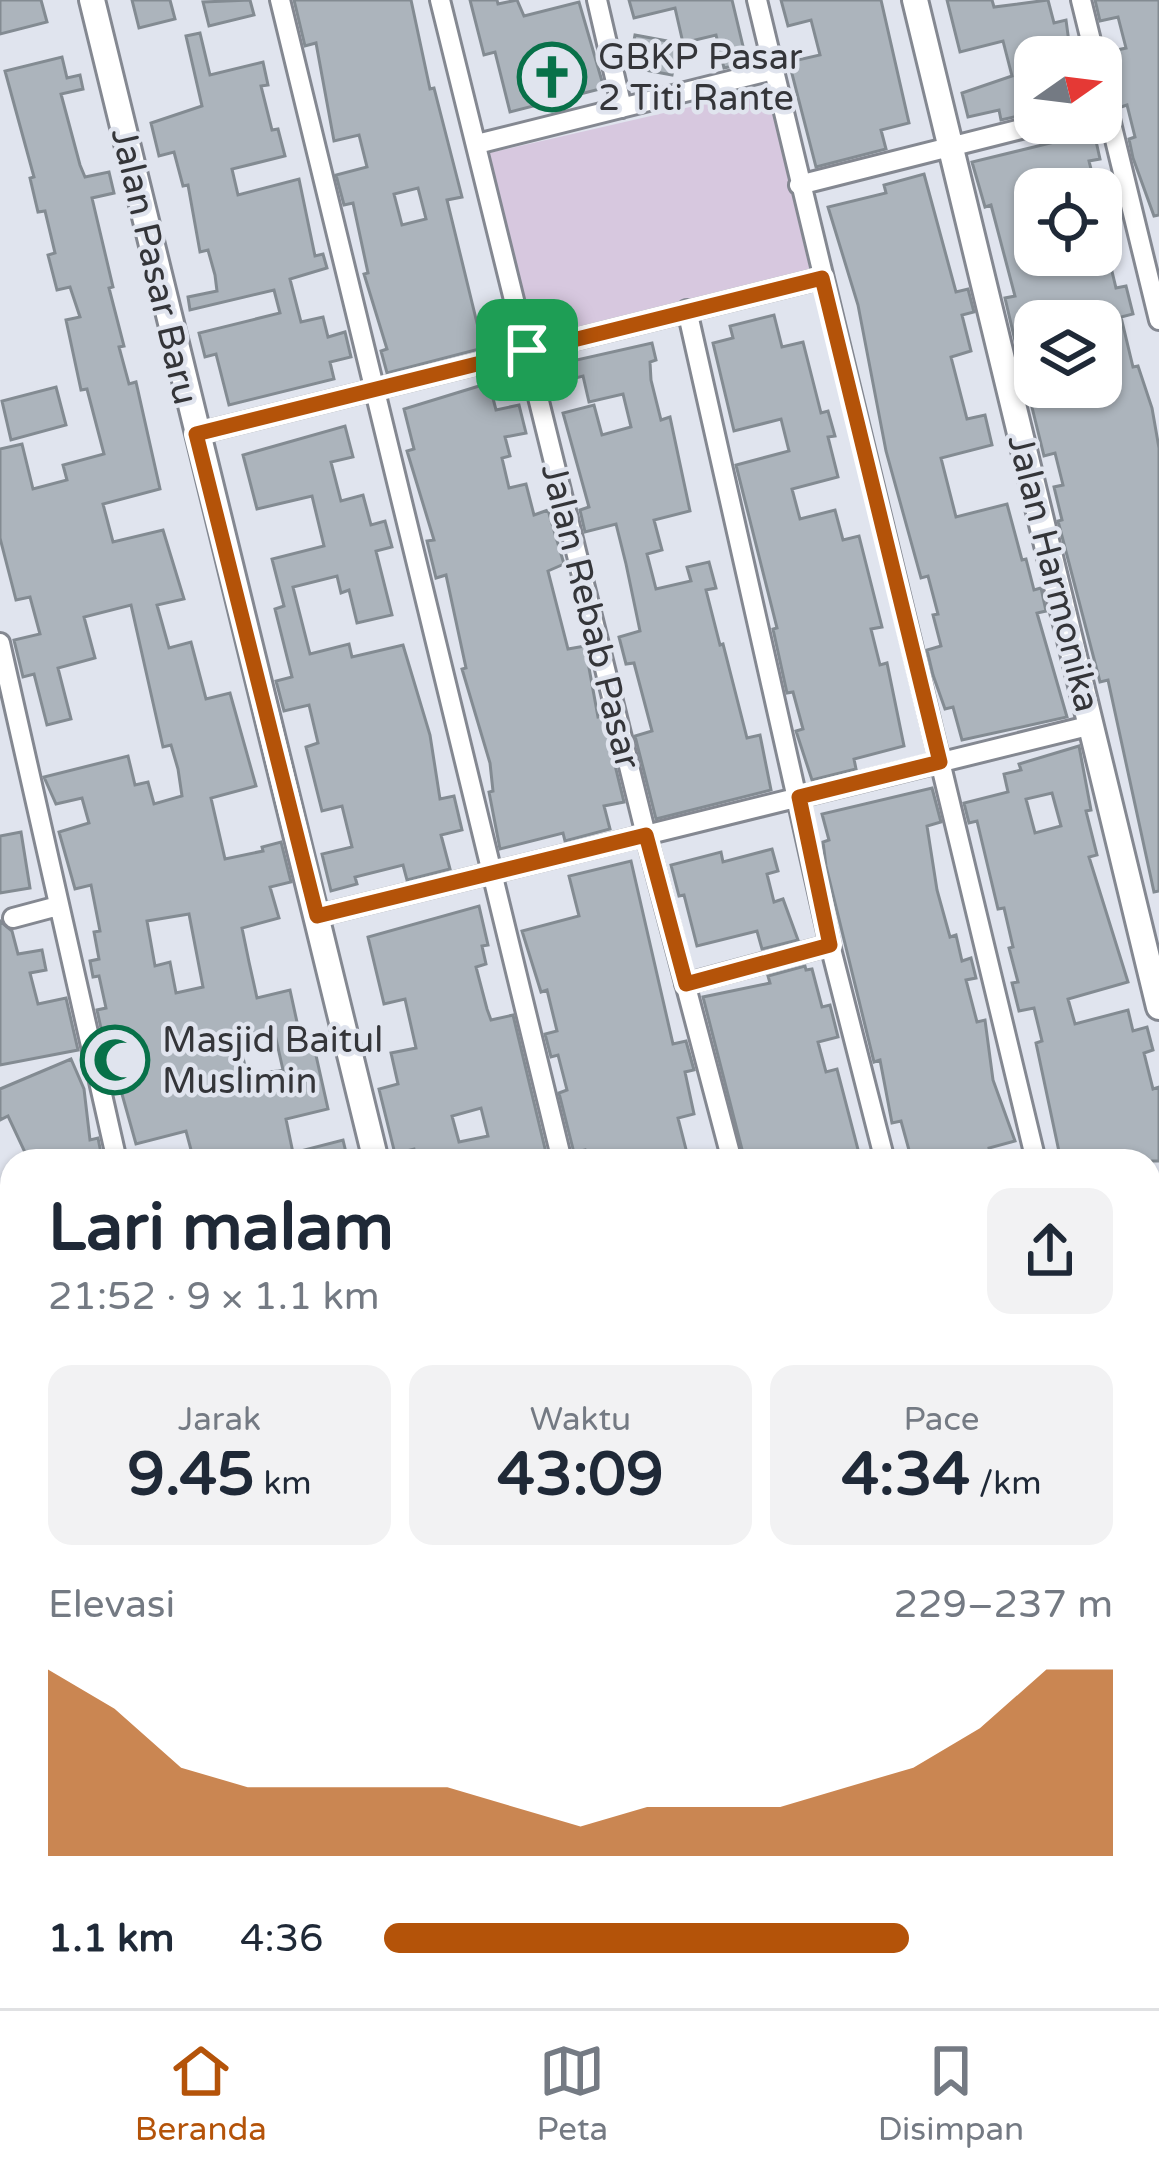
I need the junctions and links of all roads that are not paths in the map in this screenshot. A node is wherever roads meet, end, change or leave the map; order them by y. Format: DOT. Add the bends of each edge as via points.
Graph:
graph roads {
  1 [pos="92,0"];
  2 [pos="280,0"];
  3 [pos="440,0"];
  4 [pos="596,0"];
  5 [pos="757,0"];
  6 [pos="915,0"];
  7 [pos="1081,0"];
  8 [pos="1090,36"];
  9 [pos="773,70"];
  10 [pos="622,108"];
  11 [pos="1014,131"];
  12 [pos="477,144"];
  13 [pos="1113,144"];
  14 [pos="952,146"];
  15 [pos="799,185"];
  16 [pos="822,278"];
  17 [pos="687,310"];
  18 [pos="1159,320"];
  19 [pos="527,350"];
  20 [pos="376,390"];
  21 [pos="196,434"];
  22 [pos="0,643"];
  23 [pos="1091,725"];
  24 [pos="940,762"];
  25 [pos="799,797"];
  26 [pos="646,835"];
  27 [pos="493,872"];
  28 [pos="58,906"];
  29 [pos="317,916"];
  30 [pos="14,918"];
  31 [pos="830,945"];
  32 [pos="686,984"];
  33 [pos="1159,1007"];
  34 [pos="114,1149"];
  35 [pos="373,1149"];
  36 [pos="559,1149"];
  37 [pos="729,1149"];
  38 [pos="882,1149"];
  39 [pos="1033,1149"];
  1 -- 21 [label="street, Jalan Pasar Baru"];
  2 -- 20 [label="street"];
  3 -- 12 [label="street, Jalan Rebab Pasar"];
  4 -- 10 [label="street"];
  5 -- 9 [label="street"];
  6 -- 14 [label="street, Jalan Harmonika"];
  7 -- 8 [label="street"];
  9 -- 10 [label="street"];
  9 -- 15 [label="street"];
  10 -- 12 [label="street"];
  11 -- 14 [label="street"];
  12 -- 19 [label="street, Jalan Rebab Pasar"];
  13 -- 18 [label="street"];
  14 -- 15 [label="street"];
  14 -- 23 [label="street, Jalan Harmonika"];
  15 -- 16 [label="street"];
  16 -- 17 [label="street"];
  16 -- 24 [label="street"];
  17 -- 19 [label="street"];
  17 -- 25 [label="street"];
  19 -- 20 [label="street"];
  19 -- 26 [label="street, Jalan Rebab Pasar"];
  20 -- 21 [label="street"];
  20 -- 27 [label="street"];
  21 -- 29 [label="street, Jalan Pasar Baru"];
  22 -- 28 [label="street"];
  23 -- 24 [label="street"];
  23 -- 33 [label="street, Jalan Harmonika"];
  24 -- 25 [label="street"];
  24 -- 39 [label="street"];
  25 -- 26 [label="street"];
  25 -- 31 [label="street"];
  26 -- 27 [label="street"];
  26 -- 32 [label="street, Jalan Rebab Pasar"];
  27 -- 29 [label="street"];
  27 -- 36 [label="street"];
  28 -- 30 [label="street"];
  28 -- 34 [label="street"];
  29 -- 35 [label="street, Jalan Pasar Baru"];
  31 -- 32 [label="street"];
  31 -- 38 [label="street"];
  32 -- 37 [label="street, Jalan Rebab Pasar"];
}
